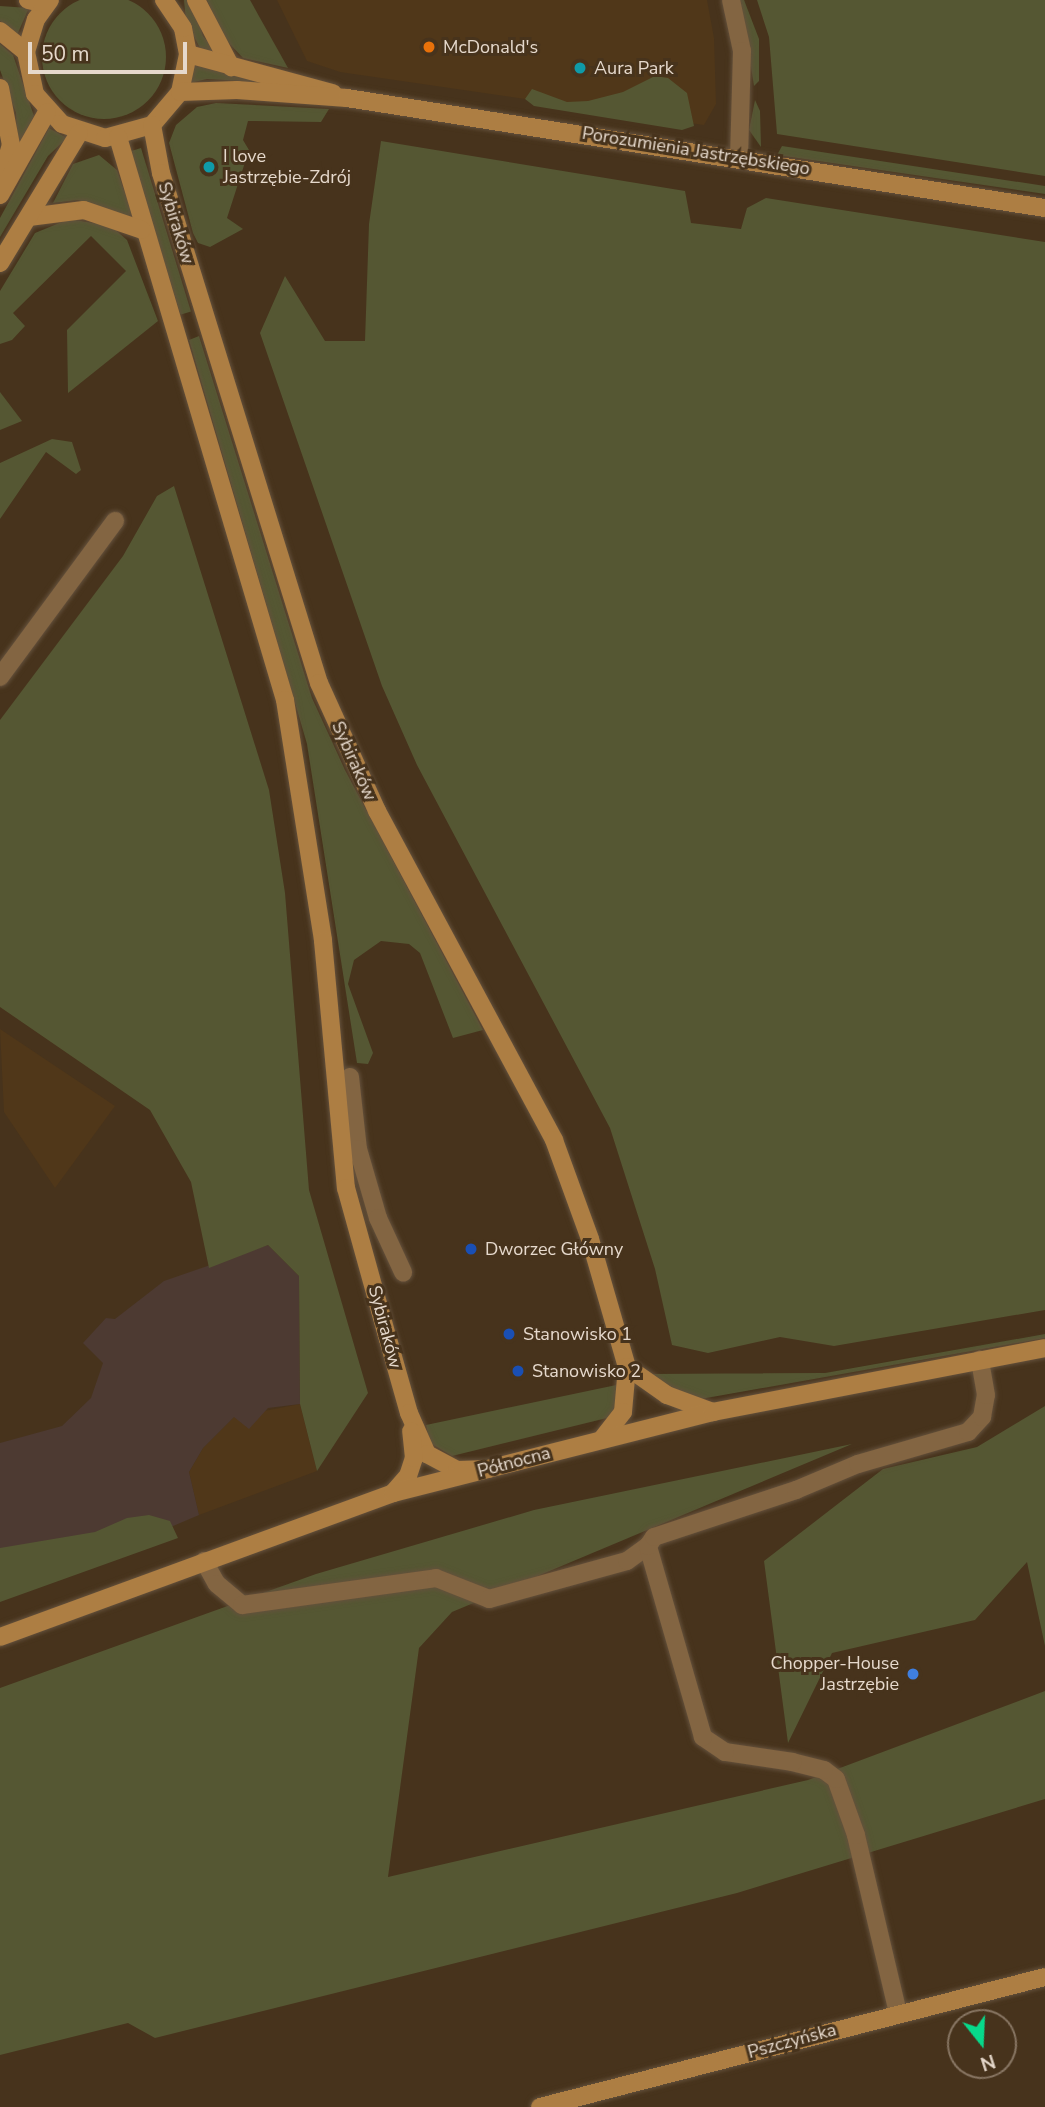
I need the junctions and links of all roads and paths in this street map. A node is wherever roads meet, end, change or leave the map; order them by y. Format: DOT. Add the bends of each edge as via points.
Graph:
graph roads {
  1 [pos="196,0"];
  2 [pos="732,0"];
  3 [pos="41,1"];
  4 [pos="168,2"];
  5 [pos="0,31"];
  6 [pos="26,52"];
  7 [pos="188,54"];
  8 [pos="231,67"];
  9 [pos="0,88"];
  10 [pos="180,92"];
  11 [pos="347,98"];
  12 [pos="47,112"];
  13 [pos="152,125"];
  14 [pos="79,133"];
  15 [pos="118,137"];
  16 [pos="740,158"];
  17 [pos="0,181"];
  18 [pos="0,195"];
  19 [pos="1045,208"];
  20 [pos="29,217"];
  21 [pos="142,230"];
  22 [pos="0,263"];
  23 [pos="115,521"];
  24 [pos="0,677"];
  25 [pos="350,1077"];
  26 [pos="403,1272"];
  27 [pos="1045,1348"];
  28 [pos="980,1360"];
  29 [pos="627,1367"];
  30 [pos="713,1412"];
  31 [pos="409,1413"];
  32 [pos="603,1438"];
  33 [pos="489,1469"];
  34 [pos="393,1493"];
  35 [pos="648,1546"];
  36 [pos="204,1561"];
  37 [pos="0,1637"];
  38 [pos="1045,1977"];
  39 [pos="898,2013"];
  40 [pos="540,2107"];
  1 -- 8 [label="street"];
  2 -- 16 [label="street" via="742,51"];
  3 -- 6 [label="street"];
  4 -- 7 [label="street" via="183,28"];
  5 -- 6 [label="street"];
  6 -- 12 [label="street" via="27,73"];
  7 -- 8 [label="street, Porozumienia Jastrzębskiego"];
  7 -- 10 [label="street"];
  8 -- 11 [label="street, Porozumienia Jastrzębskiego"];
  9 -- 17 [label="street" via="11,145"];
  10 -- 11 [label="street, Porozumienia Jastrzębskiego" via="237,90"];
  10 -- 13 [label="street"];
  11 -- 16 [label="street, Porozumienia Jastrzębskiego"];
  12 -- 14 [label="street"];
  12 -- 18 [label="street"];
  13 -- 15 [label="street"];
  13 -- 29 [label="street, Sybiraków" via="161,173 319,683 377,811 554,1140 590,1239"];
  14 -- 15 [label="street"];
  14 -- 20 [label="street"];
  15 -- 21 [label="street, Sybiraków"];
  16 -- 19 [label="street, Porozumienia Jastrzębskiego"];
  20 -- 21 [label="street" via="84,210"];
  20 -- 22 [label="street"];
  21 -- 31 [label="street, Sybiraków" via="285,700 323,941 346,1188"];
  23 -- 24 [label="street"];
  25 -- 26 [label="street" via="358,1149 378,1218"];
  27 -- 28 [label="street, Północna"];
  28 -- 30 [label="street, Północna"];
  28 -- 35 [label="street" via="986,1395 982,1417 968,1432 858,1464 796,1490 654,1537"];
  29 -- 30 [label="street" via="667,1395"];
  29 -- 32 [label="street, Sybiraków" via="623,1412"];
  30 -- 32 [label="street, Północna"];
  31 -- 33 [label="street, Sybiraków" via="427,1454 436,1461 457,1470"];
  31 -- 34 [label="street, Sybiraków" via="414,1458 408,1476"];
  32 -- 33 [label="street, Północna"];
  33 -- 34 [label="street, Północna"];
  34 -- 36 [label="street, Północna"];
  35 -- 36 [label="street" via="627,1561 489,1599 436,1578 242,1605 217,1584"];
  35 -- 39 [label="street" via="703,1737 725,1752 803,1764 836,1779 856,1835"];
  36 -- 37 [label="street, Północna"];
  38 -- 39 [label="street, Pszczyńska"];
  39 -- 40 [label="street, Pszczyńska"];
}
